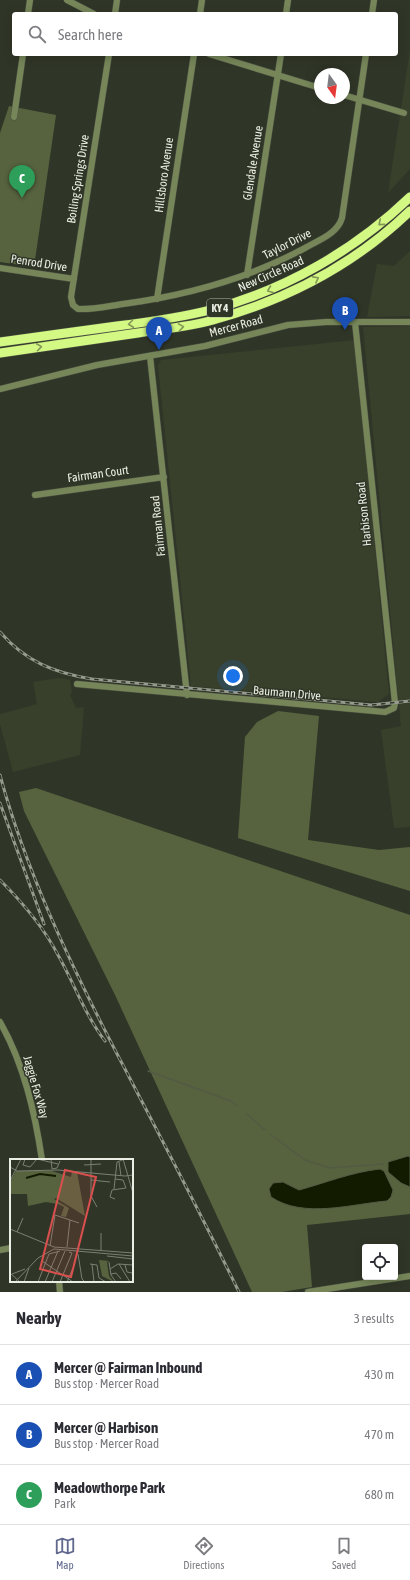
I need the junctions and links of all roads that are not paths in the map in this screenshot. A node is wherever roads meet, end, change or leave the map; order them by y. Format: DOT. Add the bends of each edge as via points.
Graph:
graph roads {
  1 [pos="30,0"];
  2 [pos="68,0"];
  3 [pos="117,0"];
  4 [pos="202,0"];
  5 [pos="288,0"];
  6 [pos="374,0"];
  7 [pos="28,12"];
  8 [pos="90,12"];
  9 [pos="115,12"];
  10 [pos="200,12"];
  11 [pos="286,12"];
  12 [pos="372,12"];
  13 [pos="23,56"];
  14 [pos="109,56"];
  15 [pos="194,56"];
  16 [pos="215,56"];
  17 [pos="281,56"];
  18 [pos="366,56"];
  19 [pos="278,76"];
  20 [pos="314,86"];
  21 [pos="350,97"];
  22 [pos="359,99"];
  23 [pos="404,113"];
  24 [pos="14,117"];
  25 [pos="410,196"];
  26 [pos="410,211"];
  27 [pos="0,268"];
  28 [pos="247,275"];
  29 [pos="74,279"];
  30 [pos="157,298"];
  31 [pos="74,306"];
  32 [pos="356,322"];
  33 [pos="410,322"];
  34 [pos="0,342"];
  35 [pos="0,353"];
  36 [pos="150,356"];
  37 [pos="0,389"];
  38 [pos="164,477"];
  39 [pos="35,495"];
  40 [pos="77,684"];
  41 [pos="187,695"];
  42 [pos="395,703"];
  43 [pos="0,1022"];
  44 [pos="42,1159"];
  45 [pos="10,1248"];
  46 [pos="0,1250"];
  47 [pos="410,1276"];
  48 [pos="59,1282"];
  49 [pos="60,1292"];
  50 [pos="308,1292"];
  1 -- 7 [label="street"];
  2 -- 8 [label="street"];
  3 -- 9 [label="street"];
  4 -- 10 [label="street"];
  5 -- 11 [label="street"];
  6 -- 12 [label="street"];
  13 -- 24 [label="street"];
  14 -- 29 [label="street, Boiling Springs Drive"];
  15 -- 30 [label="street, Hillsboro Avenue"];
  16 -- 19 [label="street"];
  17 -- 19 [label="street, Glendale Avenue"];
  18 -- 22 [label="street, Taylor Drive"];
  19 -- 20 [label="street"];
  19 -- 28 [label="street, Glendale Avenue"];
  21 -- 22 [label="street"];
  22 -- 23 [label="street"];
  22 -- 28 [label="street, Taylor Drive" via="340,222 331,233 285,259"];
  25 -- 34 [label="highway, New Circle Road / KY 4, one-way" via="378,226 337,255 297,277 254,296 208,311 154,321"];
  35 -- 26 [label="highway, New Circle Road / KY 4, one-way" via="187,326 240,312 319,278 370,244"];
  27 -- 29 [label="street, Penrod Drive"];
  28 -- 30 [label="street, Taylor Drive" via="212,287"];
  29 -- 31 [label="street, Boiling Springs Drive" via="71,297"];
  30 -- 31 [label="street, Taylor Drive" via="82,309 76,309"];
  32 -- 33 [label="street, Mercer Road"];
  32 -- 36 [label="street, Mercer Road" via="288,325 205,346"];
  32 -- 42 [label="street, Harbison Road"];
  36 -- 37 [label="street, Mercer Road" via="97,365"];
  36 -- 38 [label="street, Fairman Road"];
  38 -- 39 [label="street, Fairman Court"];
  38 -- 41 [label="street, Fairman Road"];
  40 -- 41 [label="street, Baumann Drive"];
  41 -- 42 [label="street, Baumann Drive" via="385,712 391,710"];
  43 -- 44 [label="street, Jaggie Fox Way" via="14,1050 25,1082"];
  45 -- 46 [label="street"];
  47 -- 50 [label="street"];
  48 -- 49 [label="street"];
}
